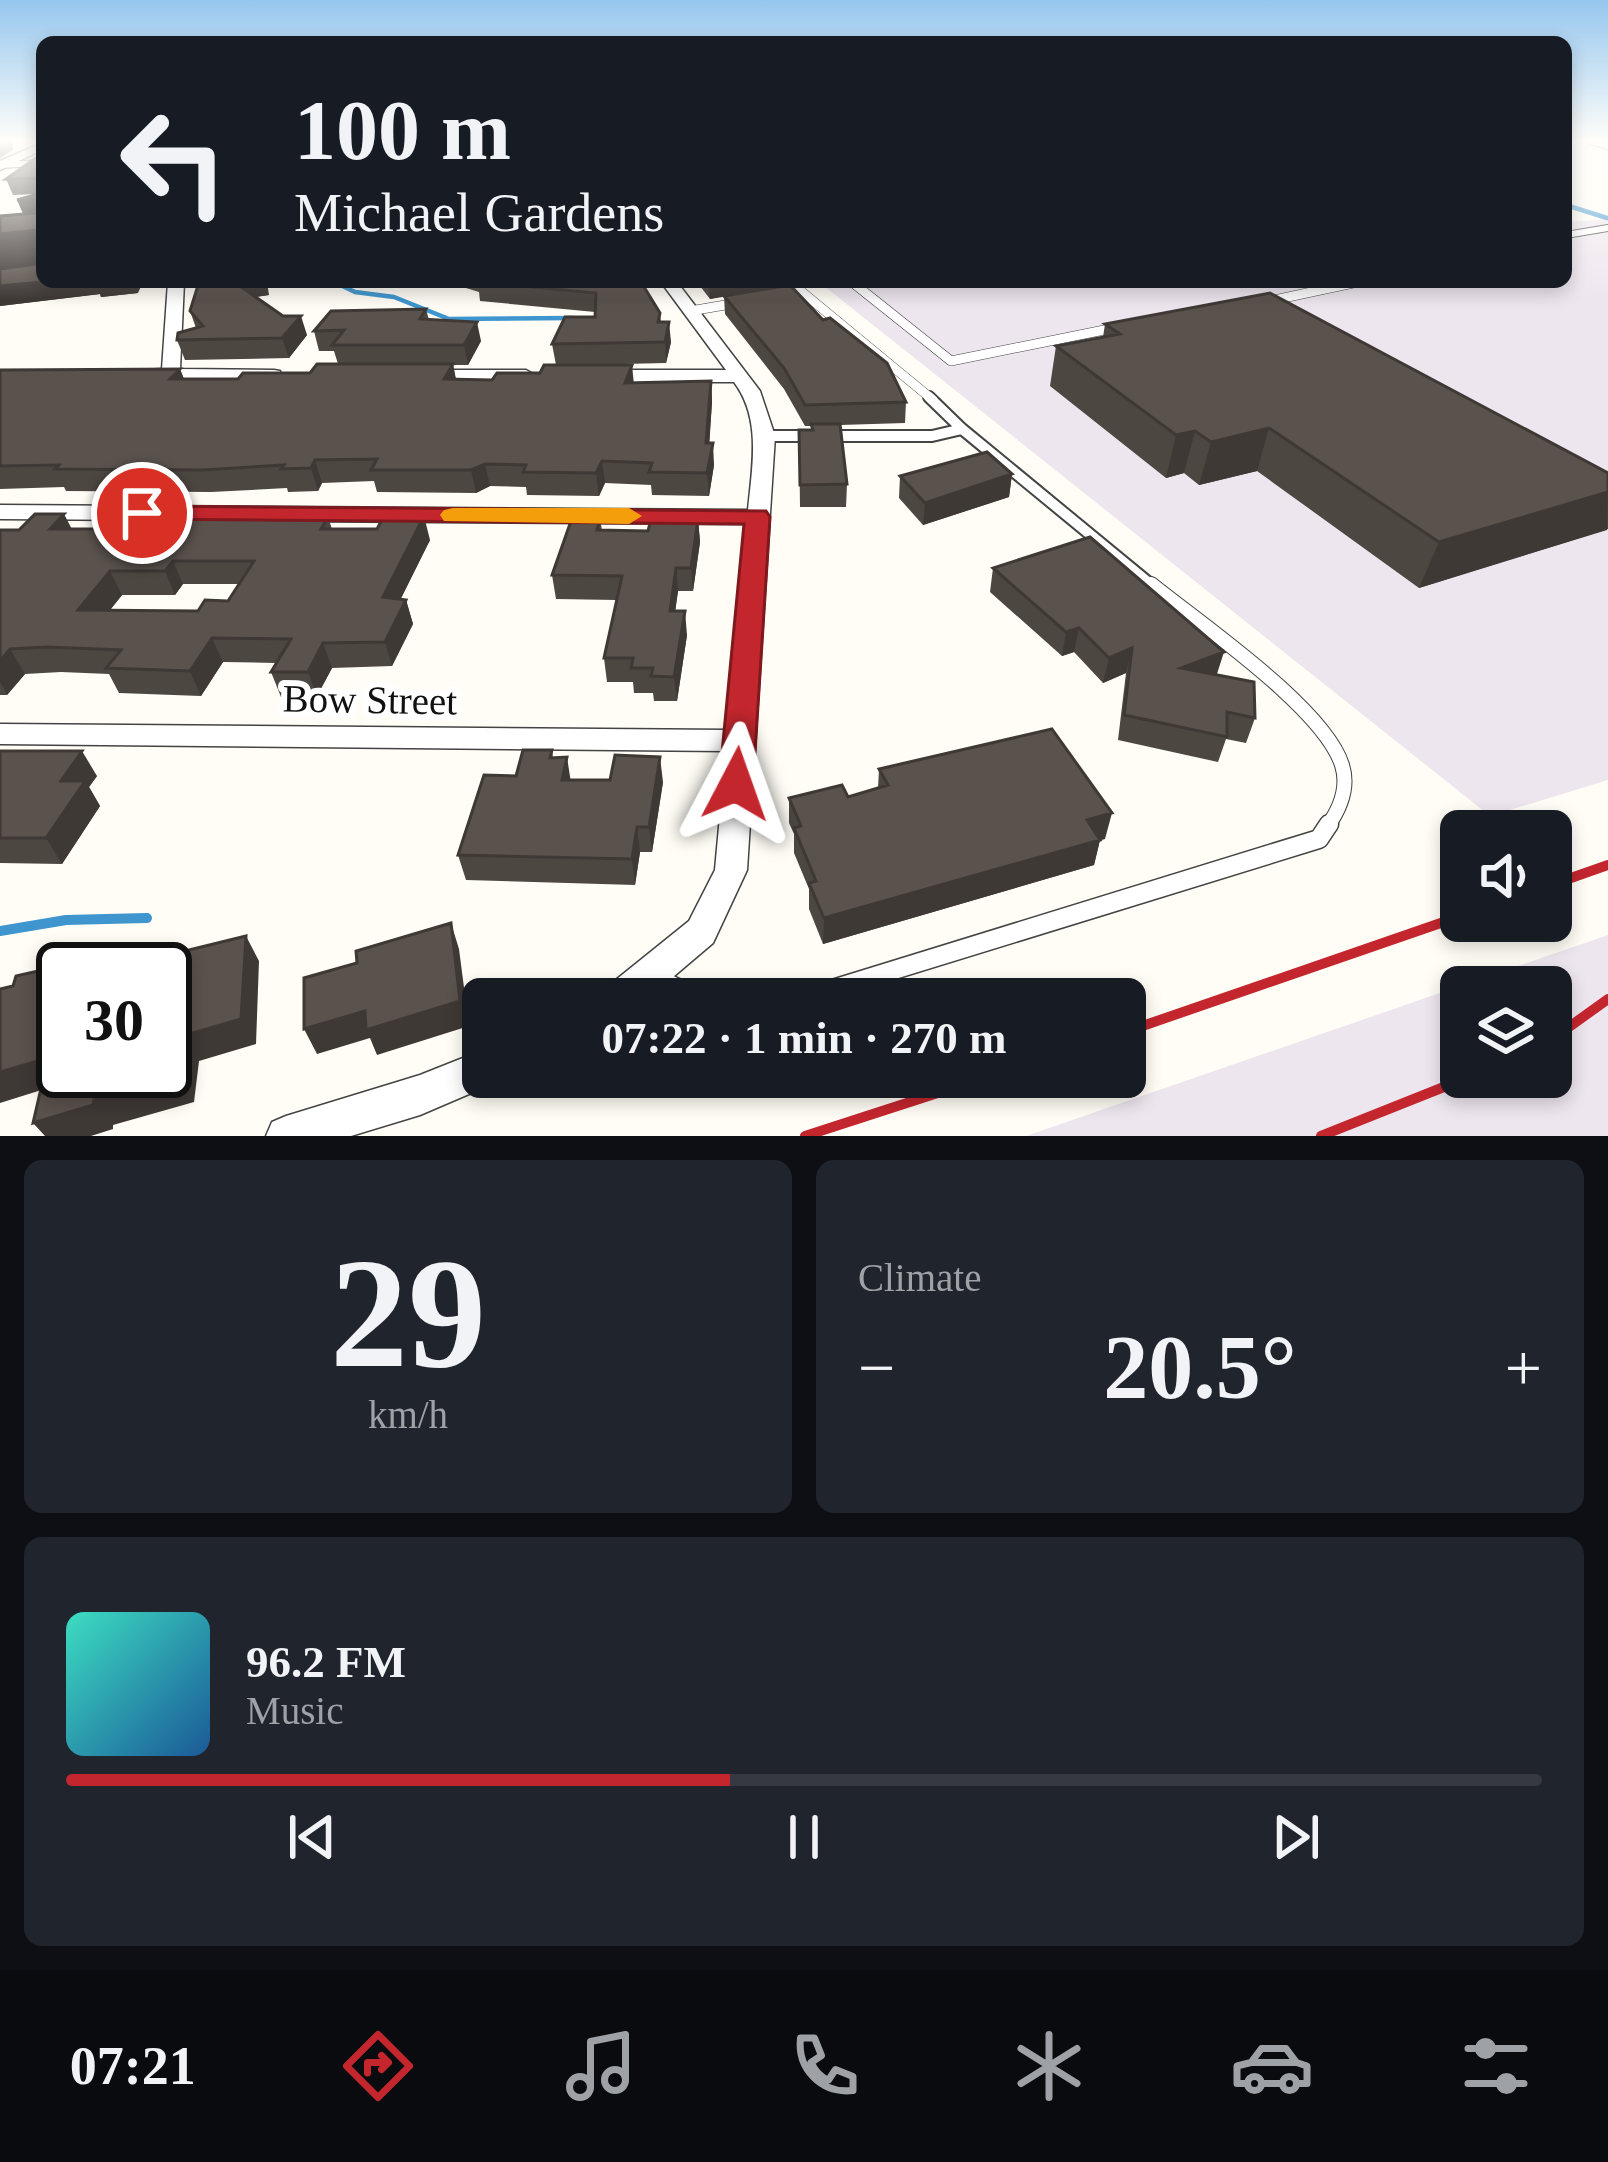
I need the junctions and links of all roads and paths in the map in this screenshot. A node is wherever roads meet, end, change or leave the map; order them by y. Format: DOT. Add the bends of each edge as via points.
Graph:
graph roads {
  1 [pos="1608,228"];
  2 [pos="1572,234"];
  3 [pos="176,288"];
  4 [pos="673,288"];
  5 [pos="797,288"];
  6 [pos="860,288"];
  7 [pos="1323,288"];
  8 [pos="801,292"];
  9 [pos="779,296"];
  10 [pos="757,300"];
  11 [pos="1255,301"];
  12 [pos="690,311"];
  13 [pos="1132,324"];
  14 [pos="128,374"];
  15 [pos="171,374"];
  16 [pos="290,375"];
  17 [pos="408,375"];
  18 [pos="550,376"];
  19 [pos="574,376"];
  20 [pos="740,376"];
  21 [pos="962,429"];
  22 [pos="765,436"];
  23 [pos="0,512"];
  24 [pos="757,517"];
  25 [pos="0,734"];
  26 [pos="739,741"];
  27 [pos="651,975"];
  28 [pos="647,978"];
  29 [pos="657,978"];
  30 [pos="868,978"];
  31 [pos="462,1078"];
  32 [pos="286,1136"];
  1 -- 2 [label="lane"];
  3 -- 15 [label="street"];
  4 -- 12 [label="street"];
  5 -- 8 [label="lane"];
  6 -- 13 [label="lane" via="951,361"];
  7 -- 11 [label="lane"];
  8 -- 9 [label="lane"];
  8 -- 21 [label="lane"];
  10 -- 12 [label="lane"];
  12 -- 20 [label="street"];
  14 -- 15 [label="street"];
  15 -- 16 [label="street"];
  17 -- 18 [label="street"];
  19 -- 20 [label="street"];
  20 -- 22 [label="street" via="760,408"];
  21 -- 22 [label="lane"];
  21 -- 30 [label="lane" via="1295,702 1327,736 1346,769 1346,790 1319,839"];
  22 -- 24 [label="street"];
  23 -- 24 [label="street"];
  24 -- 26 [label="street"];
  25 -- 26 [label="street, Bow Street"];
  26 -- 27 [label="street" via="731,870 701,932"];
  27 -- 28 [label="street"];
  27 -- 29 [label="lane"];
  31 -- 32 [label="street"];
}
